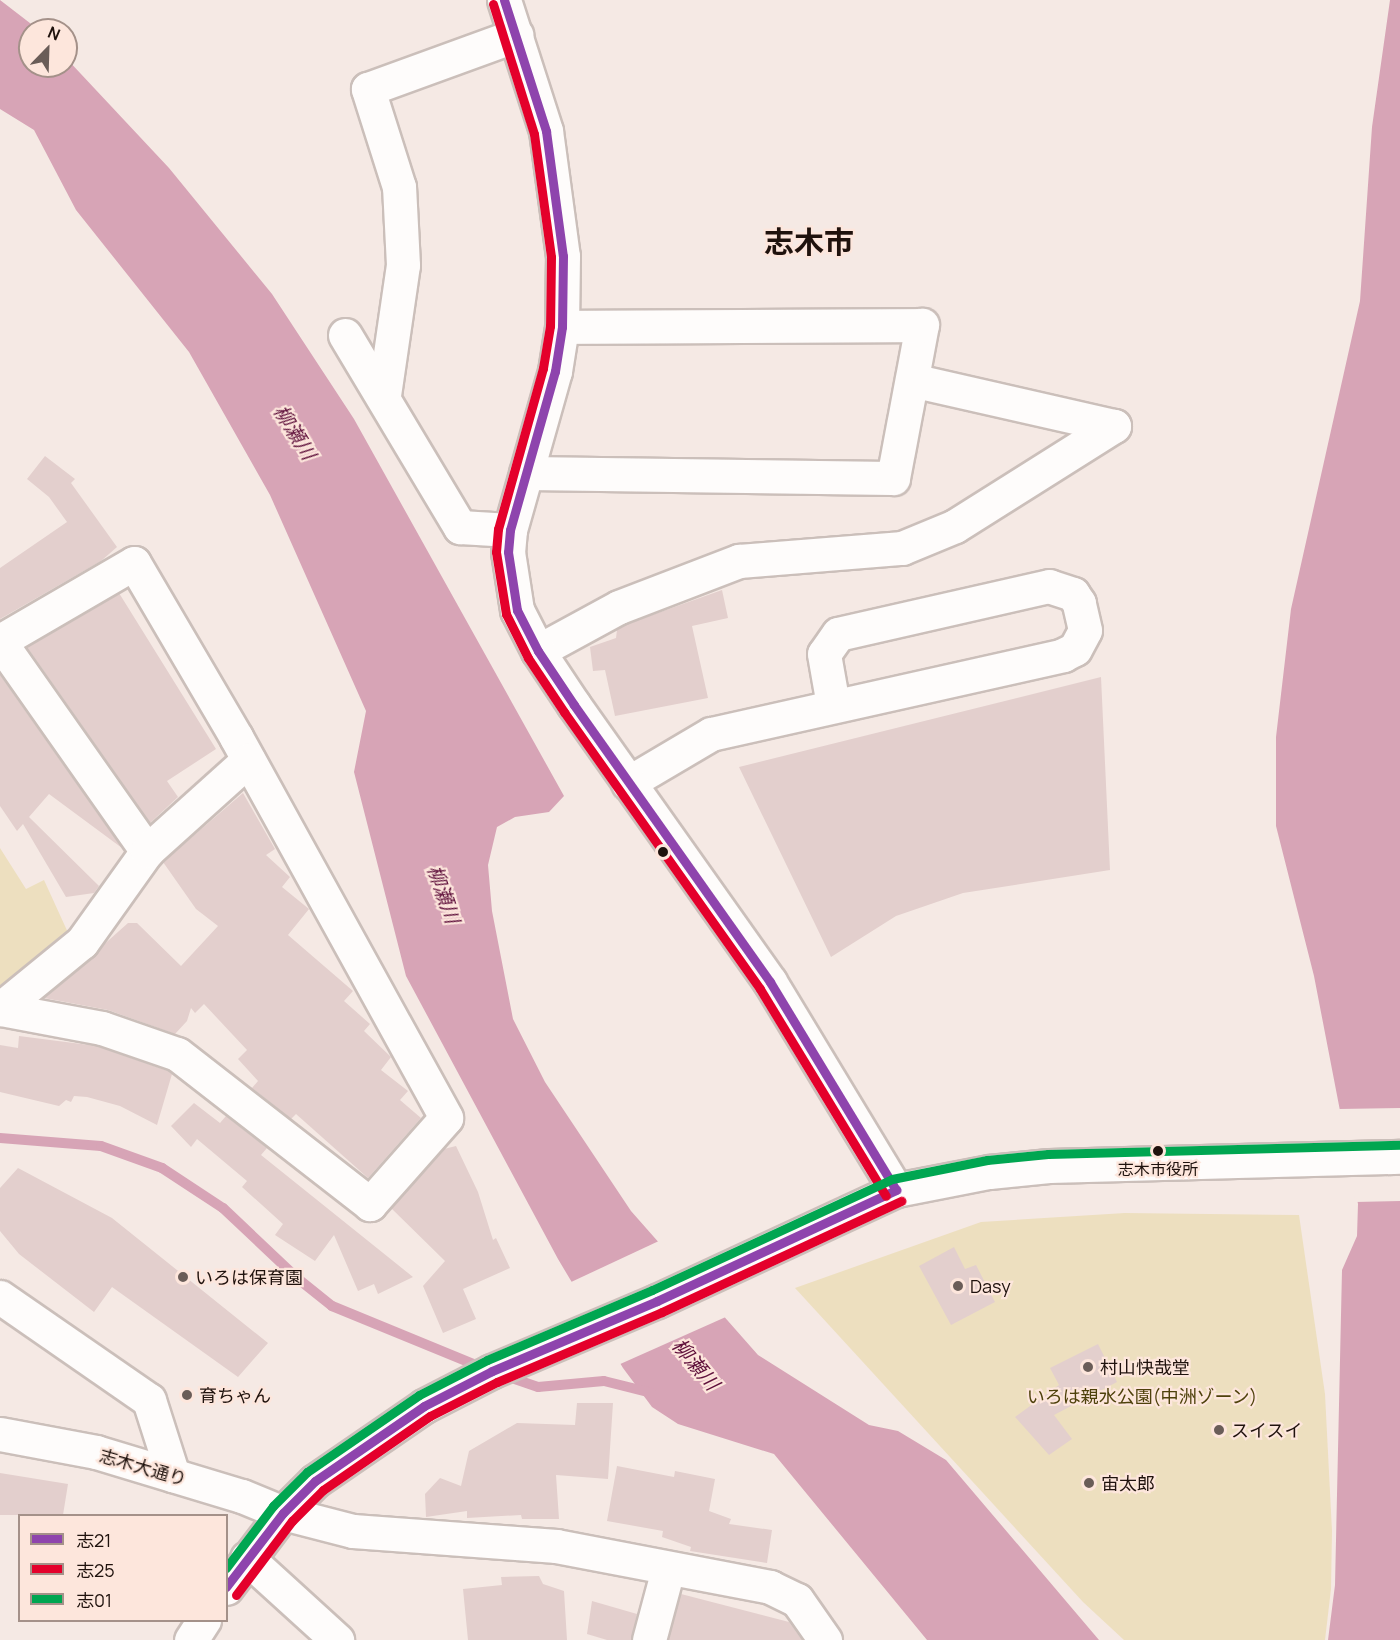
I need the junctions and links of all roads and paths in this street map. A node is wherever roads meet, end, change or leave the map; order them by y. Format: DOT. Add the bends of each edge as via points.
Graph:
graph roads {
  1 [pos="504,0"];
  2 [pos="516,35"];
  3 [pos="562,327"];
  4 [pos="345,335"];
  5 [pos="912,380"];
  6 [pos="384,395"];
  7 [pos="526,473"];
  8 [pos="510,530"];
  9 [pos="0,642"];
  10 [pos="538,651"];
  11 [pos="832,705"];
  12 [pos="248,760"];
  13 [pos="628,783"];
  14 [pos="147,851"];
  15 [pos="0,1009"];
  16 [pos="1400,1157"];
  17 [pos="896,1190"];
  18 [pos="0,1297"];
  19 [pos="0,1434"];
  20 [pos="173,1475"];
  21 [pos="283,1513"];
  22 [pos="247,1558"];
  23 [pos="668,1569"];
  24 [pos="228,1585"];
  25 [pos="203,1622"];
  26 [pos="191,1640"];
  27 [pos="337,1640"];
  28 [pos="649,1640"];
  29 [pos="825,1640"];
  1 -- 2 [label="street"];
  2 -- 3 [label="street" via="546,131 554,173 563,256"];
  2 -- 6 [label="street" via="368,89 399,187 403,265"];
  3 -- 5 [label="street" via="922,325"];
  3 -- 7 [label="street" via="543,423"];
  4 -- 6 [label="street"];
  5 -- 7 [label="street" via="892,478"];
  5 -- 10 [label="street" via="1114,426 955,526 902,548 739,561 619,607"];
  6 -- 8 [label="street" via="460,527"];
  7 -- 8 [label="street"];
  8 -- 10 [label="street" via="510,582 517,610"];
  9 -- 12 [label="street" via="134,564"];
  9 -- 14 [label="street"];
  10 -- 13 [label="street"];
  11 -- 11 [label="street" via="824,654 838,634 1049,586 1073,594 1079,603 1085,630 1075,649 1063,655"];
  11 -- 13 [label="street" via="711,734"];
  12 -- 14 [label="street"];
  12 -- 15 [label="street" via="446,1118 370,1204 177,1054 102,1028"];
  13 -- 17 [label="street" via="770,982"];
  14 -- 15 [label="street" via="82,942"];
  16 -- 17 [label="street" via="1049,1166 989,1172"];
  17 -- 21 [label="street" via="492,1371 423,1406 315,1481"];
  18 -- 20 [label="street" via="149,1400"];
  19 -- 20 [label="street, 志木大通り" via="96,1452"];
  20 -- 21 [label="street, 志木大通り"];
  21 -- 22 [label="street"];
  21 -- 23 [label="street, 志木大通り" via="353,1530 556,1546"];
  22 -- 24 [label="street"];
  22 -- 27 [label="street"];
  23 -- 28 [label="street"];
  23 -- 29 [label="street, 志木大通り" via="770,1587 797,1600"];
  25 -- 26 [label="street"];
}
